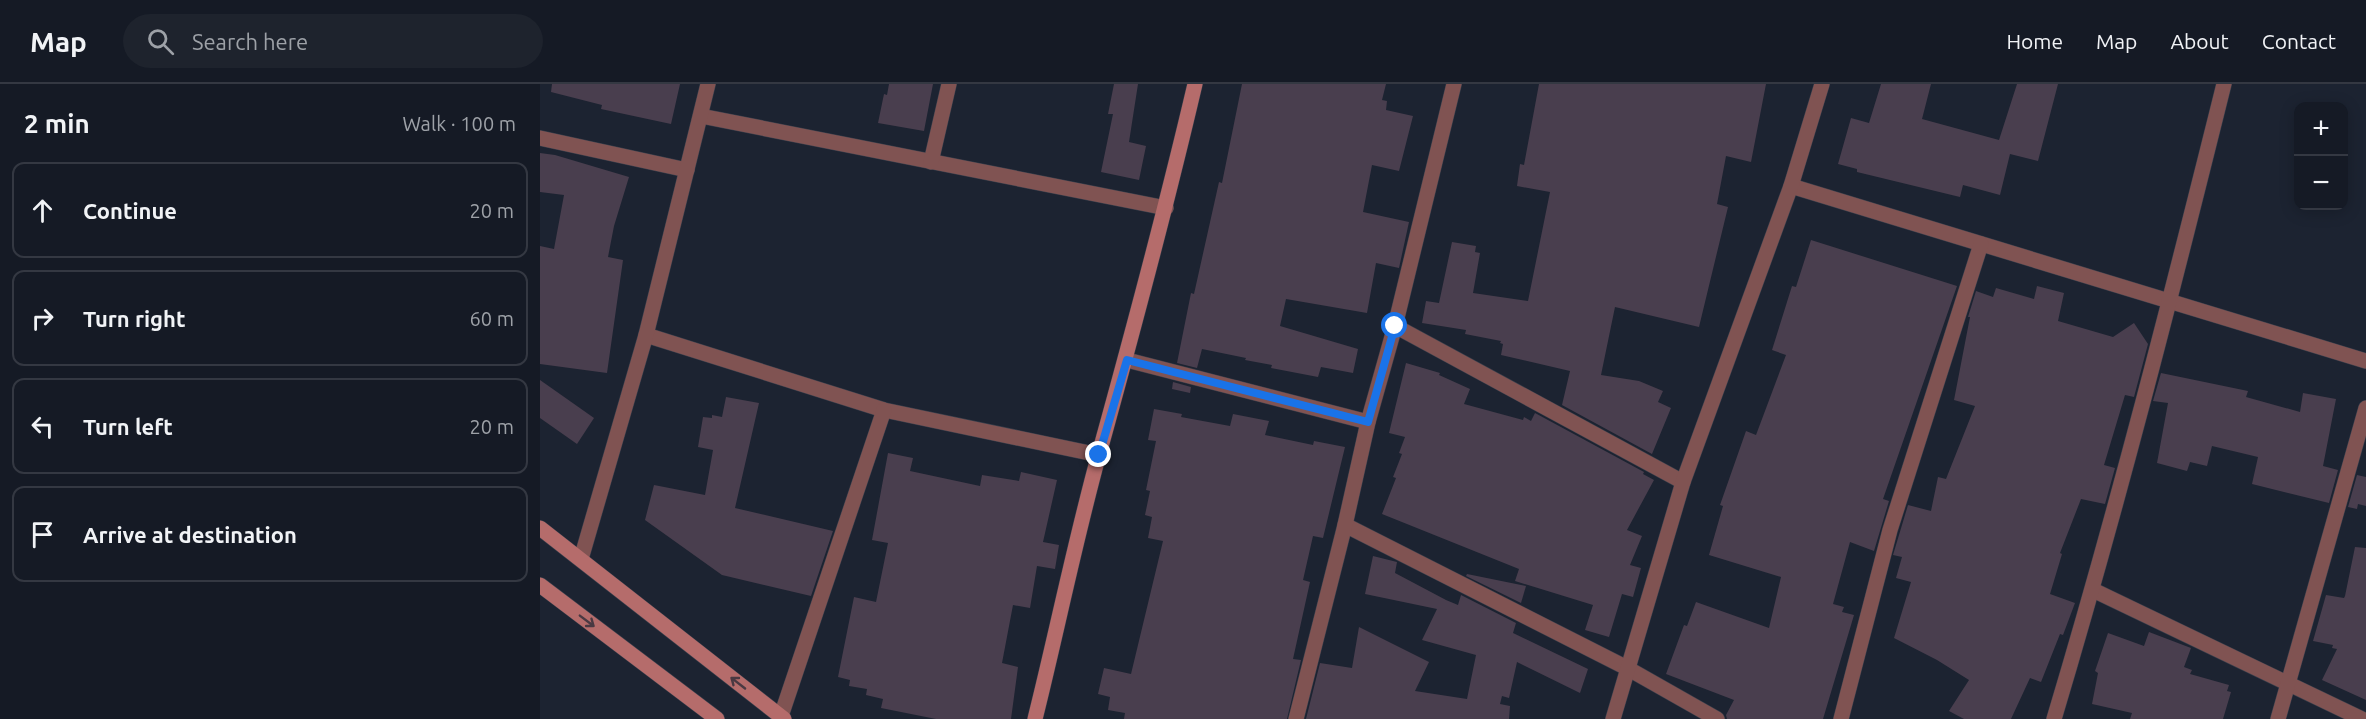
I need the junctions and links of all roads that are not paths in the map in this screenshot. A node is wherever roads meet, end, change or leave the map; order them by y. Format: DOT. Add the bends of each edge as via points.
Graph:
graph roads {
  1 [pos="708,84"];
  2 [pos="949,84"];
  3 [pos="1195,84"];
  4 [pos="1454,84"];
  5 [pos="1822,84"];
  6 [pos="2224,84"];
  7 [pos="701,116"];
  8 [pos="540,138"];
  9 [pos="931,162"];
  10 [pos="687,170"];
  11 [pos="1791,186"];
  12 [pos="1166,208"];
  13 [pos="1981,244"];
  14 [pos="2170,302"];
  15 [pos="1395,326"];
  16 [pos="646,335"];
  17 [pos="1127,360"];
  18 [pos="2366,361"];
  19 [pos="2366,408"];
  20 [pos="884,410"];
  21 [pos="1368,422"];
  22 [pos="1099,455"];
  23 [pos="1683,482"];
  24 [pos="1346,525"];
  25 [pos="540,528"];
  26 [pos="581,559"];
  27 [pos="540,585"];
  28 [pos="2093,590"];
  29 [pos="1627,668"];
  30 [pos="2286,684"];
  31 [pos="783,718"];
  32 [pos="717,719"];
  33 [pos="1035,719"];
  34 [pos="1296,719"];
  35 [pos="1613,719"];
  36 [pos="1717,719"];
  37 [pos="1841,719"];
  38 [pos="2054,719"];
  39 [pos="2278,719"];
  40 [pos="2361,719"];
  1 -- 7 [label="street"];
  2 -- 9 [label="street"];
  3 -- 12 [label="street"];
  4 -- 15 [label="street"];
  5 -- 11 [label="street"];
  6 -- 14 [label="street"];
  7 -- 9 [label="street"];
  7 -- 10 [label="street"];
  8 -- 10 [label="street"];
  9 -- 12 [label="street"];
  10 -- 16 [label="street"];
  11 -- 13 [label="street"];
  11 -- 23 [label="street"];
  12 -- 17 [label="street"];
  13 -- 14 [label="street"];
  13 -- 37 [label="street" via="1890,530"];
  14 -- 18 [label="street"];
  14 -- 28 [label="street"];
  15 -- 21 [label="street"];
  15 -- 23 [label="street"];
  16 -- 20 [label="street"];
  16 -- 26 [label="street"];
  17 -- 21 [label="street"];
  17 -- 22 [label="street"];
  19 -- 30 [label="street"];
  20 -- 22 [label="street"];
  20 -- 31 [label="street"];
  21 -- 24 [label="street"];
  22 -- 33 [label="street"];
  23 -- 29 [label="street"];
  24 -- 29 [label="street"];
  24 -- 34 [label="street"];
  25 -- 26 [label="street"];
  31 -- 26 [label="street, one-way"];
  27 -- 32 [label="street, one-way"];
  28 -- 30 [label="street"];
  28 -- 38 [label="street"];
  29 -- 35 [label="street"];
  29 -- 36 [label="street"];
  30 -- 39 [label="street"];
  30 -- 40 [label="street"];
}
